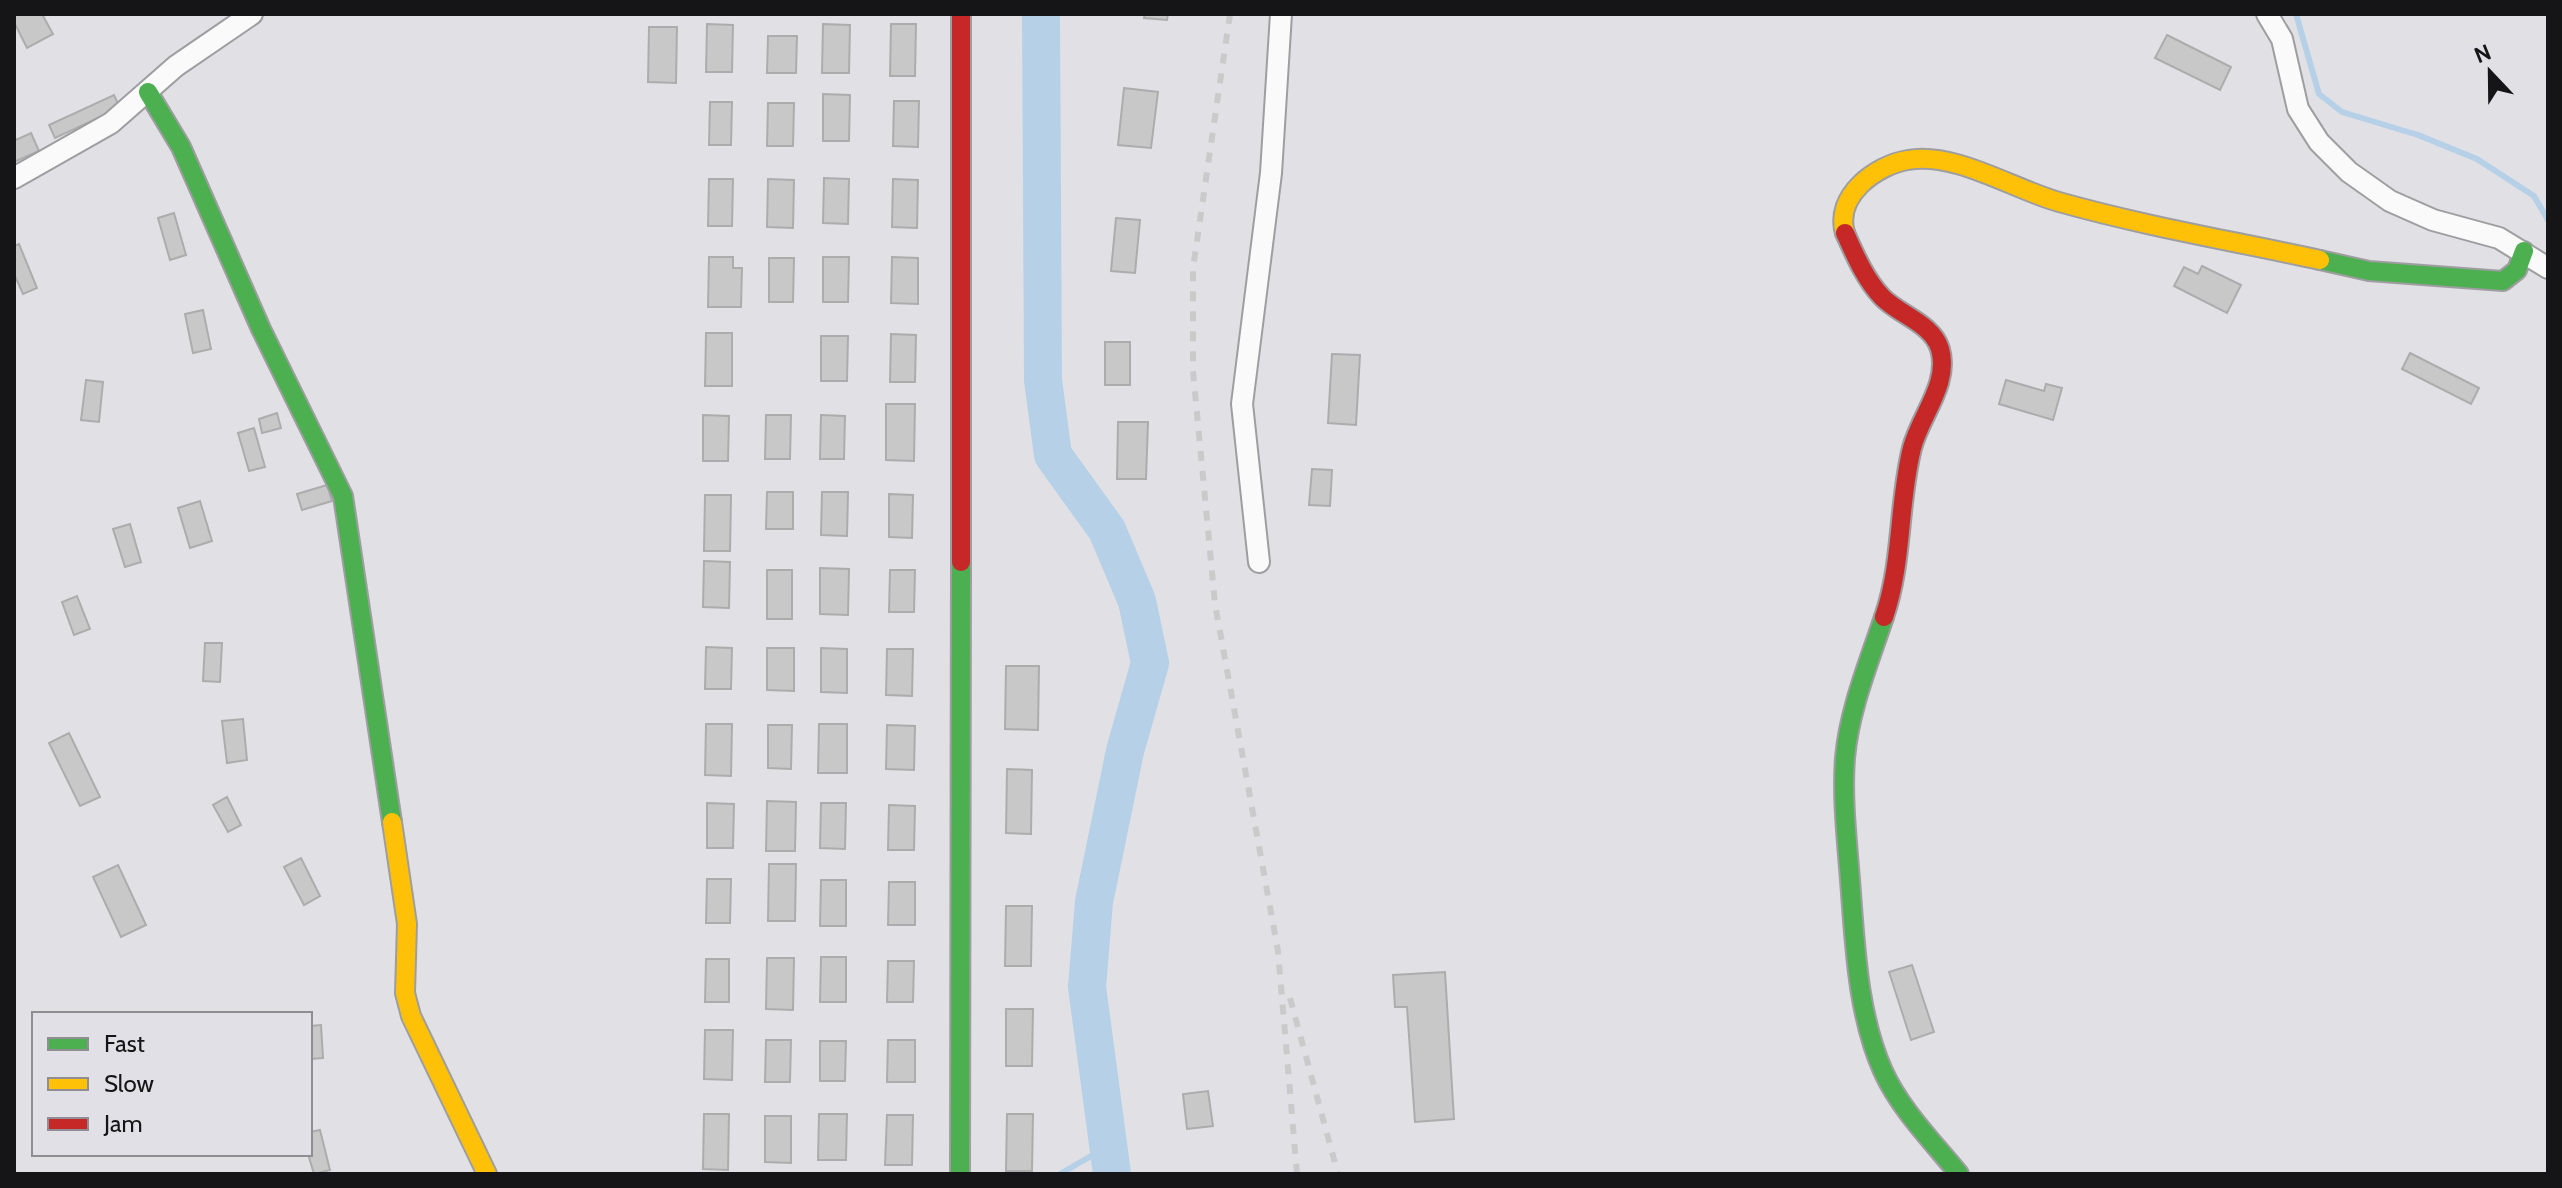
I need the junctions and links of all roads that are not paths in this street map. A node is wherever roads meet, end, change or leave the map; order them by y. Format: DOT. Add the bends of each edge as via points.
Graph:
graph roads {
  1 [pos="252,14"];
  2 [pos="961,14"];
  3 [pos="1281,14"];
  4 [pos="2267,14"];
  5 [pos="148,92"];
  6 [pos="14,178"];
  7 [pos="2524,251"];
  8 [pos="2548,268"];
  9 [pos="1259,562"];
  10 [pos="487,1174"];
  11 [pos="960,1174"];
  12 [pos="1959,1174"];
  1 -- 5 [label="street"];
  2 -- 11 [label="street"];
  3 -- 9 [label="street" via="1271,173 1242,404"];
  4 -- 7 [label="street" via="2282,39 2298,109 2319,142 2349,172 2390,201"];
  5 -- 6 [label="street" via="111,123"];
  5 -- 10 [label="street" via="181,147 261,329 343,496 407,924 405,993 411,1016"];
  7 -- 8 [label="street"];
  7 -- 12 [label="street" via="2517,270 2503,281 2369,271 2058,202 1948,162 1910,159 1877,170 1851,193 1843,229 1860,266 1882,297 1932,334 1940,350 1941,376 1912,447 1894,588 1855,706 1845,757 1856,950 1870,1038 1884,1074"];
}
